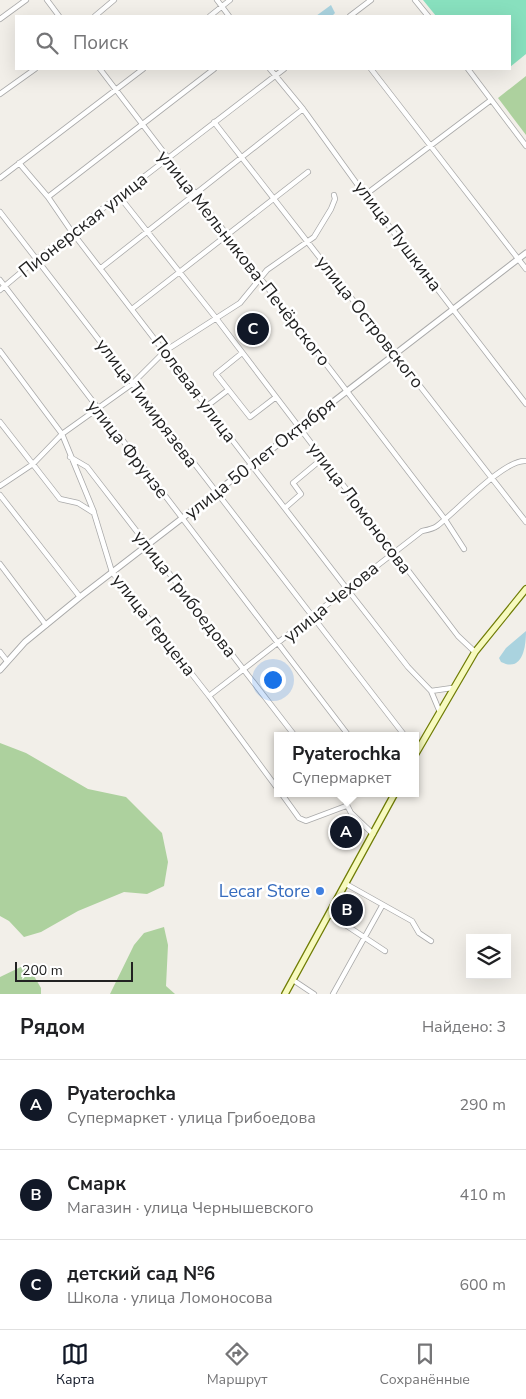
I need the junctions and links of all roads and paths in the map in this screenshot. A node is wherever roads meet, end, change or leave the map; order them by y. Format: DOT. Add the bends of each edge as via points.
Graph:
graph roads {
  1 [pos="26,0"];
  2 [pos="47,0"];
  3 [pos="114,0"];
  4 [pos="217,0"];
  5 [pos="230,0"];
  6 [pos="371,0"];
  7 [pos="415,0"];
  8 [pos="222,7"];
  9 [pos="58,15"];
  10 [pos="96,15"];
  11 [pos="211,15"];
  12 [pos="229,15"];
  13 [pos="351,15"];
  14 [pos="427,15"];
  15 [pos="0,19"];
  16 [pos="34,70"];
  17 [pos="101,70"];
  18 [pos="142,70"];
  19 [pos="213,70"];
  20 [pos="271,70"];
  21 [pos="283,70"];
  22 [pos="372,70"];
  23 [pos="469,70"];
  24 [pos="275,76"];
  25 [pos="116,90"];
  26 [pos="0,94"];
  27 [pos="491,100"];
  28 [pos="303,109"];
  29 [pos="214,122"];
  30 [pos="142,126"];
  31 [pos="430,145"];
  32 [pos="526,146"];
  33 [pos="240,157"];
  34 [pos="167,159"];
  35 [pos="19,163"];
  36 [pos="308,172"];
  37 [pos="0,178"];
  38 [pos="194,194"];
  39 [pos="365,194"];
  40 [pos="334,195"];
  41 [pos="119,196"];
  42 [pos="48,197"];
  43 [pos="274,199"];
  44 [pos="0,212"];
  45 [pos="147,231"];
  46 [pos="72,232"];
  47 [pos="227,235"];
  48 [pos="308,242"];
  49 [pos="526,253"];
  50 [pos="518,259"];
  51 [pos="37,260"];
  52 [pos="101,268"];
  53 [pos="526,269"];
  54 [pos="179,272"];
  55 [pos="260,278"];
  56 [pos="0,280"];
  57 [pos="5,287"];
  58 [pos="0,290"];
  59 [pos="132,309"];
  60 [pos="453,309"];
  61 [pos="216,318"];
  62 [pos="0,351"];
  63 [pos="165,351"];
  64 [pos="242,352"];
  65 [pos="394,354"];
  66 [pos="132,384"];
  67 [pos="228,390"];
  68 [pos="346,390"];
  69 [pos="276,397"];
  70 [pos="526,404"];
  71 [pos="207,406"];
  72 [pos="96,408"];
  73 [pos="0,422"];
  74 [pos="299,427"];
  75 [pos="62,434"];
  76 [pos="70,457"];
  77 [pos="323,458"];
  78 [pos="526,461"];
  79 [pos="33,464"];
  80 [pos="251,465"];
  81 [pos="492,479"];
  82 [pos="0,486"];
  83 [pos="216,492"];
  84 [pos="0,495"];
  85 [pos="285,508"];
  86 [pos="94,513"];
  87 [pos="444,518"];
  88 [pos="182,519"];
  89 [pos="526,522"];
  90 [pos="147,545"];
  91 [pos="464,549"];
  92 [pos="394,553"];
  93 [pos="0,564"];
  94 [pos="112,572"];
  95 [pos="347,589"];
  96 [pos="526,589"];
  97 [pos="80,597"];
  98 [pos="313,616"];
  99 [pos="46,625"];
  100 [pos="278,645"];
  101 [pos="0,652"];
  102 [pos="475,652"];
  103 [pos="7,661"];
  104 [pos="0,670"];
  105 [pos="244,670"];
  106 [pos="452,688"];
  107 [pos="431,691"];
  108 [pos="210,696"];
  109 [pos="440,710"];
  110 [pos="292,732"];
  111 [pos="346,732"];
  112 [pos="402,732"];
  113 [pos="419,743"];
  114 [pos="274,784"];
  115 [pos="284,797"];
  116 [pos="343,797"];
  117 [pos="393,797"];
  118 [pos="346,806"];
  119 [pos="373,834"];
  120 [pos="346,884"];
  121 [pos="382,906"];
  122 [pos="329,914"];
  123 [pos="363,937"];
  124 [pos="431,942"];
  125 [pos="385,951"];
  126 [pos="293,980"];
  127 [pos="285,994"];
  128 [pos="314,994"];
  129 [pos="333,994"];
  1 -- 15 [label="street"];
  2 -- 9 [label="street"];
  3 -- 10 [label="street"];
  4 -- 8 [label="street"];
  5 -- 8 [label="street"];
  6 -- 13 [label="street"];
  7 -- 14 [label="street"];
  8 -- 11 [label="street"];
  8 -- 12 [label="street"];
  16 -- 26 [label="street"];
  17 -- 25 [label="street, улица Мельникова-Печёрского"];
  18 -- 25 [label="street"];
  19 -- 30 [label="street"];
  20 -- 24 [label="street, улица Пушкина"];
  21 -- 24 [label="street, Пионерская улица"];
  22 -- 31 [label="street"];
  23 -- 27 [label="street"];
  24 -- 28 [label="street, улица Пушкина"];
  24 -- 29 [label="street, Пионерская улица"];
  25 -- 30 [label="street, улица Мельникова-Печёрского"];
  25 -- 35 [label="street"];
  27 -- 31 [label="street"];
  27 -- 32 [label="street"];
  28 -- 33 [label="street"];
  28 -- 39 [label="street, улица Пушкина"];
  29 -- 33 [label="street, улица Островского"];
  29 -- 34 [label="street, Пионерская улица"];
  30 -- 34 [label="street, улица Мельникова-Печёрского"];
  30 -- 42 [label="street"];
  31 -- 39 [label="street"];
  31 -- 50 [label="street"];
  33 -- 38 [label="street"];
  33 -- 43 [label="street, улица Островского"];
  34 -- 38 [label="street, улица Мельникова-Печёрского"];
  34 -- 41 [label="street, Пионерская улица"];
  35 -- 37 [label="street"];
  35 -- 42 [label="street, Полевая улица"];
  36 -- 43 [label="street"];
  38 -- 45 [label="street"];
  38 -- 47 [label="street, улица Мельникова-Печёрского"];
  39 -- 60 [label="street, улица Пушкина"];
  40 -- 48 [label="street" via="331,209"];
  41 -- 45 [label="street, улица Ломоносова"];
  41 -- 46 [label="street, Пионерская улица"];
  42 -- 46 [label="street, Полевая улица"];
  43 -- 47 [label="street"];
  43 -- 48 [label="street, улица Островского"];
  44 -- 51 [label="street, улица Тимирязева"];
  45 -- 52 [label="street"];
  45 -- 54 [label="street, улица Ломоносова"];
  46 -- 51 [label="street, Пионерская улица"];
  46 -- 52 [label="street, Полевая улица"];
  47 -- 54 [label="street"];
  47 -- 55 [label="street, улица Мельникова-Печёрского"];
  48 -- 55 [label="street" via="281,258"];
  48 -- 65 [label="street, улица Островского"];
  49 -- 50 [label="street, улица 50 лет Октября"];
  50 -- 53 [label="street"];
  50 -- 60 [label="street, улица 50 лет Октября"];
  51 -- 57 [label="street, Пионерская улица"];
  51 -- 66 [label="street, улица Тимирязева"];
  52 -- 59 [label="street, Полевая улица"];
  54 -- 59 [label="street"];
  54 -- 61 [label="street, улица Ломоносова"];
  55 -- 61 [label="street" via="240,302"];
  55 -- 68 [label="street, улица Мельникова-Печёрского"];
  56 -- 57 [label="street, улица Фрунзе"];
  57 -- 58 [label="street, Пионерская улица"];
  57 -- 72 [label="street, улица Фрунзе"];
  59 -- 63 [label="street, Полевая улица"];
  60 -- 65 [label="street, улица 50 лет Октября"];
  60 -- 70 [label="street, улица Пушкина"];
  61 -- 63 [label="street"];
  61 -- 64 [label="street, улица Ломоносова"];
  62 -- 75 [label="street"];
  63 -- 66 [label="street"];
  63 -- 71 [label="street, Полевая улица"];
  64 -- 67 [label="street" via="216,374"];
  64 -- 69 [label="street, улица Ломоносова"];
  65 -- 68 [label="street, улица 50 лет Октября"];
  65 -- 81 [label="street, улица Островского"];
  66 -- 72 [label="street"];
  66 -- 83 [label="street, улица Тимирязева"];
  67 -- 69 [label="street" via="250,417"];
  67 -- 71 [label="street"];
  68 -- 74 [label="street, улица 50 лет Октября"];
  68 -- 87 [label="street, улица Мельникова-Печёрского"];
  69 -- 74 [label="street, улица Ломоносова"];
  71 -- 80 [label="street, Полевая улица"];
  72 -- 75 [label="street"];
  72 -- 88 [label="street, улица Фрунзе"];
  73 -- 79 [label="street"];
  74 -- 77 [label="street, улица Ломоносова"];
  74 -- 80 [label="street, улица 50 лет Октября"];
  75 -- 76 [label="street, улица Герцена"];
  75 -- 79 [label="street"];
  76 -- 86 [label="street, улица Герцена"];
  76 -- 90 [label="street, улица Грибоедова" via="87,467"];
  77 -- 85 [label="street" via="293,482 301,494"];
  77 -- 92 [label="street, улица Ломоносова"];
  78 -- 81 [label="street, улица Чехова" via="512,464"];
  79 -- 82 [label="street"];
  79 -- 86 [label="street" via="60,499 78,503"];
  80 -- 83 [label="street, улица 50 лет Октября"];
  80 -- 85 [label="street, Полевая улица"];
  81 -- 87 [label="street, улица Чехова"];
  81 -- 89 [label="street, улица Островского"];
  83 -- 88 [label="street, улица 50 лет Октября"];
  83 -- 98 [label="street, улица Тимирязева"];
  84 -- 97 [label="street"];
  85 -- 95 [label="street, Полевая улица"];
  86 -- 94 [label="street, улица Герцена"];
  87 -- 91 [label="street, улица Мельникова-Печёрского"];
  87 -- 92 [label="street, улица Чехова" via="436,527 422,531"];
  88 -- 90 [label="street, улица 50 лет Октября"];
  88 -- 100 [label="street, улица Фрунзе"];
  90 -- 94 [label="street, улица 50 лет Октября"];
  90 -- 105 [label="street, улица Грибоедова"];
  92 -- 95 [label="street, улица Чехова"];
  92 -- 102 [label="street, улица Ломоносова" via="458,636"];
  93 -- 99 [label="street"];
  94 -- 97 [label="street, улица 50 лет Октября"];
  94 -- 108 [label="street, улица Герцена"];
  95 -- 98 [label="street, улица Чехова"];
  95 -- 107 [label="street, Полевая улица"];
  96 -- 102 [label="main road"];
  97 -- 99 [label="street, улица 50 лет Октября"];
  98 -- 100 [label="street, улица Чехова"];
  98 -- 112 [label="street, улица Тимирязева"];
  99 -- 103 [label="street, улица 50 лет Октября"];
  100 -- 105 [label="street, улица Чехова"];
  100 -- 111 [label="street, улица Фрунзе"];
  101 -- 103 [label="street"];
  102 -- 106 [label="main road"];
  103 -- 104 [label="street, улица 50 лет Октября"];
  105 -- 108 [label="street, улица Чехова"];
  105 -- 110 [label="street, улица Грибоедова"];
  106 -- 107 [label="street"];
  106 -- 109 [label="main road"];
  107 -- 109 [label="street, Полевая улица"];
  108 -- 114 [label="street, улица Герцена"];
  109 -- 113 [label="main road"];
  115 -- 118 [label="street" via="299,818 306,821"];
  116 -- 118 [label="street"];
  117 -- 119 [label="main road"];
  118 -- 119 [label="street"];
  119 -- 120 [label="main road"];
  120 -- 121 [label="street"];
  120 -- 122 [label="main road"];
  121 -- 123 [label="street"];
  121 -- 124 [label="street" via="412,921 419,933"];
  122 -- 123 [label="street"];
  122 -- 126 [label="main road"];
  123 -- 125 [label="street"];
  123 -- 129 [label="street"];
  126 -- 127 [label="main road"];
  126 -- 128 [label="street"];
}
